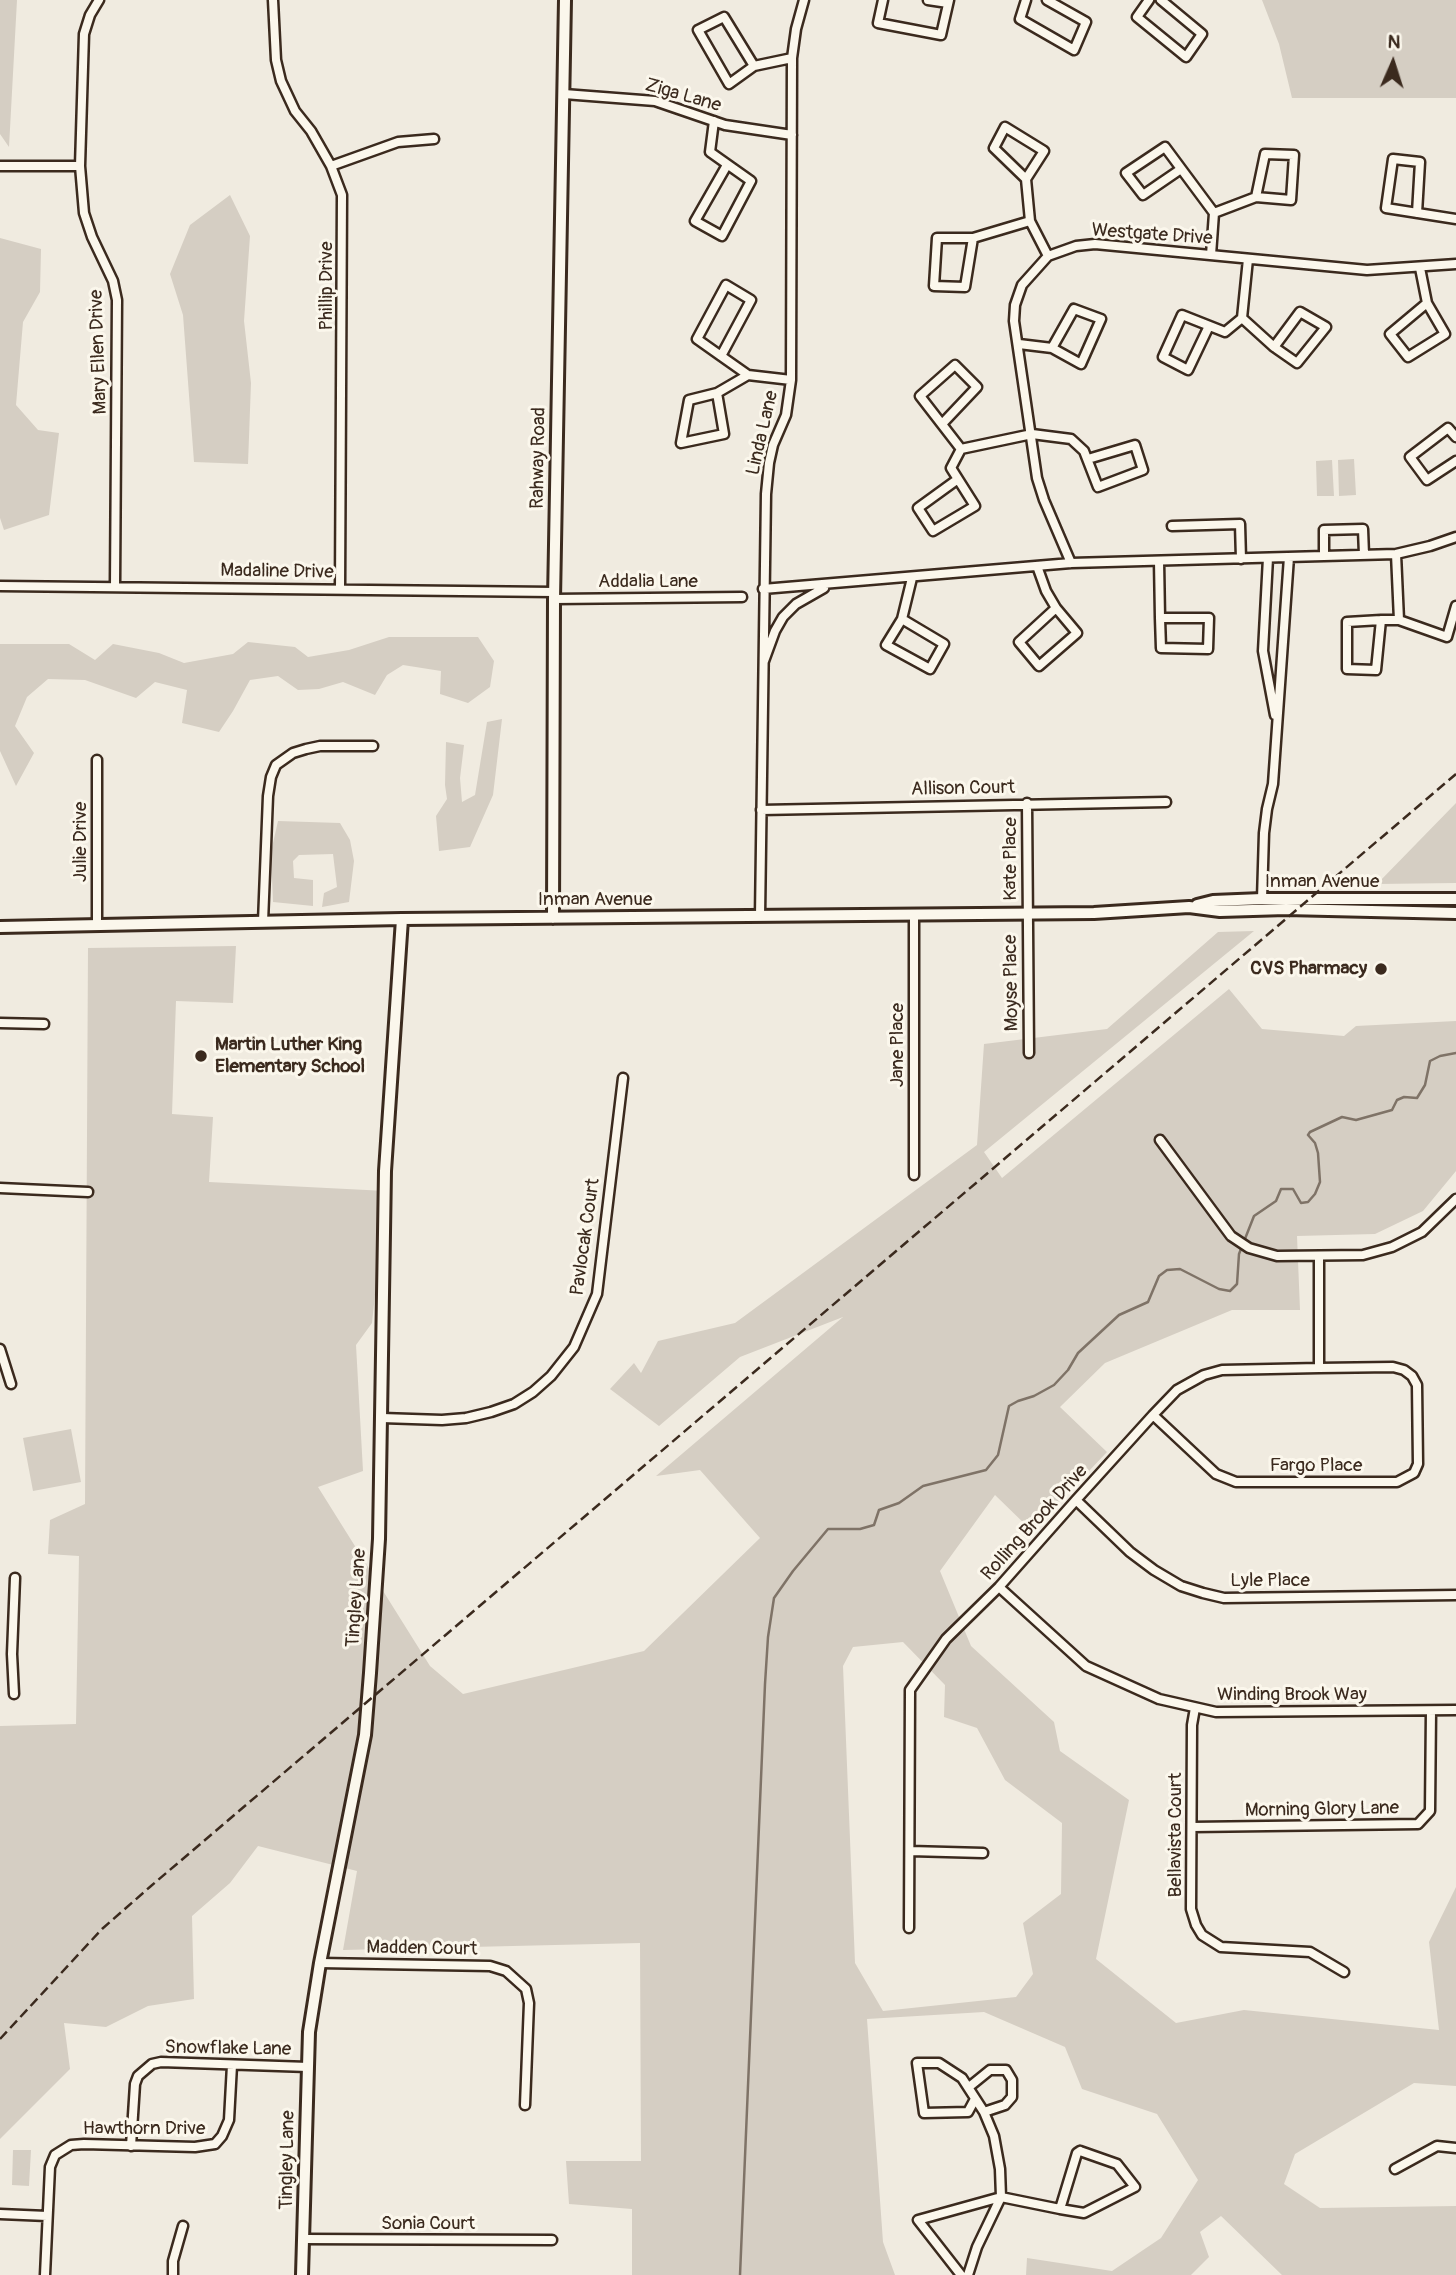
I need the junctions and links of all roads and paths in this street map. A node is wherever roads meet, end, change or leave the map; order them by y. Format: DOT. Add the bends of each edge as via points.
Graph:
graph roads {
  1 [pos="99,0"];
  2 [pos="273,0"];
  3 [pos="565,0"];
  4 [pos="804,0"];
  5 [pos="883,0"];
  6 [pos="928,0"];
  7 [pos="1026,0"];
  8 [pos="1047,0"];
  9 [pos="1149,0"];
  10 [pos="1161,0"];
  11 [pos="948,2"];
  12 [pos="792,58"];
  13 [pos="754,66"];
  14 [pos="564,93"];
  15 [pos="714,121"];
  16 [pos="792,135"];
  17 [pos="434,139"];
  18 [pos="727,164"];
  19 [pos="0,166"];
  20 [pos="80,166"];
  21 [pos="331,166"];
  22 [pos="1181,169"];
  23 [pos="1026,178"];
  24 [pos="1256,198"];
  25 [pos="1214,213"];
  26 [pos="1417,213"];
  27 [pos="1456,219"];
  28 [pos="1030,222"];
  29 [pos="973,238"];
  30 [pos="1211,255"];
  31 [pos="1048,256"];
  32 [pos="1248,259"];
  33 [pos="1456,264"];
  34 [pos="1420,268"];
  35 [pos="1427,303"];
  36 [pos="1242,318"];
  37 [pos="1209,326"];
  38 [pos="1019,344"];
  39 [pos="1274,347"];
  40 [pos="1052,348"];
  41 [pos="721,356"];
  42 [pos="748,374"];
  43 [pos="791,380"];
  44 [pos="717,393"];
  45 [pos="942,424"];
  46 [pos="1032,435"];
  47 [pos="1456,437"];
  48 [pos="961,449"];
  49 [pos="1088,459"];
  50 [pos="1456,461"];
  51 [pos="958,479"];
  52 [pos="1172,526"];
  53 [pos="1456,537"];
  54 [pos="1396,554"];
  55 [pos="1364,555"];
  56 [pos="1324,556"];
  57 [pos="1289,557"];
  58 [pos="1268,558"];
  59 [pos="1241,559"];
  60 [pos="1159,561"];
  61 [pos="1071,563"];
  62 [pos="1037,566"];
  63 [pos="912,578"];
  64 [pos="859,582"];
  65 [pos="0,586"];
  66 [pos="115,586"];
  67 [pos="340,589"];
  68 [pos="763,589"];
  69 [pos="554,595"];
  70 [pos="742,597"];
  71 [pos="1456,606"];
  72 [pos="1056,608"];
  73 [pos="1160,618"];
  74 [pos="902,619"];
  75 [pos="1381,620"];
  76 [pos="1399,620"];
  77 [pos="1454,623"];
  78 [pos="762,667"];
  79 [pos="1276,723"];
  80 [pos="373,746"];
  81 [pos="97,760"];
  82 [pos="1166,802"];
  83 [pos="1027,803"];
  84 [pos="761,810"];
  85 [pos="1456,899"];
  86 [pos="1262,900"];
  87 [pos="1189,907"];
  88 [pos="1456,913"];
  89 [pos="914,914"];
  90 [pos="1027,914"];
  91 [pos="760,916"];
  92 [pos="553,918"];
  93 [pos="402,919"];
  94 [pos="263,922"];
  95 [pos="97,925"];
  96 [pos="0,927"];
  97 [pos="0,1023"];
  98 [pos="44,1024"];
  99 [pos="1029,1053"];
  100 [pos="623,1077"];
  101 [pos="1160,1140"];
  102 [pos="914,1175"];
  103 [pos="0,1188"];
  104 [pos="88,1192"];
  105 [pos="1456,1199"];
  106 [pos="1319,1256"];
  107 [pos="0,1349"];
  108 [pos="1318,1367"];
  109 [pos="11,1384"];
  110 [pos="1417,1385"];
  111 [pos="1153,1415"];
  112 [pos="382,1418"];
  113 [pos="1076,1500"];
  114 [pos="16,1578"];
  115 [pos="999,1587"];
  116 [pos="1456,1595"];
  117 [pos="12,1654"];
  118 [pos="0,1655"];
  119 [pos="14,1694"];
  120 [pos="1195,1709"];
  121 [pos="1456,1710"];
  122 [pos="1431,1711"];
  123 [pos="1192,1827"];
  124 [pos="910,1851"];
  125 [pos="983,1853"];
  126 [pos="909,1928"];
  127 [pos="320,1963"];
  128 [pos="1344,1972"];
  129 [pos="232,2065"];
  130 [pos="308,2067"];
  131 [pos="969,2087"];
  132 [pos="975,2099"];
  133 [pos="525,2105"];
  134 [pos="984,2112"];
  135 [pos="131,2146"];
  136 [pos="1456,2148"];
  137 [pos="1395,2169"];
  138 [pos="1001,2197"];
  139 [pos="1060,2210"];
  140 [pos="0,2214"];
  141 [pos="47,2216"];
  142 [pos="183,2226"];
  143 [pos="303,2239"];
  144 [pos="552,2240"];
  145 [pos="45,2275"];
  146 [pos="173,2275"];
  147 [pos="302,2275"];
  148 [pos="961,2275"];
  149 [pos="968,2275"];
  1 -- 20 [label="street, Mary Ellen Drive" via="84,34"];
  2 -- 21 [label="street, Phillip Drive" via="281,81"];
  3 -- 14 [label="street, Rahway Road"];
  4 -- 12 [label="street, Linda Lane"];
  5 -- 11 [label="street" via="878,23 941,35"];
  6 -- 11 [label="street"];
  7 -- 8 [label="street" via="1020,19 1074,50 1086,22"];
  9 -- 10 [label="street" via="1137,17 1186,57 1202,34"];
  12 -- 13 [label="street"];
  12 -- 16 [label="street, Linda Lane"];
  13 -- 13 [label="street" via="724,17 698,30 729,84"];
  14 -- 15 [label="street, Ziga Lane" via="655,101"];
  14 -- 69 [label="street, Rahway Road"];
  15 -- 16 [label="street, Ziga Lane"];
  15 -- 18 [label="street" via="710,152"];
  16 -- 43 [label="street, Linda Lane"];
  17 -- 21 [label="street" via="398,142"];
  18 -- 18 [label="street" via="751,181 722,236 695,221"];
  19 -- 20 [label="street"];
  20 -- 66 [label="street, Mary Ellen Drive" via="85,213 117,300"];
  21 -- 67 [label="street, Phillip Drive" via="343,206"];
  22 -- 22 [label="street" via="1165,147 1126,173 1143,195"];
  22 -- 25 [label="street"];
  23 -- 23 [label="street" via="994,148 1005,127 1044,151"];
  23 -- 28 [label="street"];
  24 -- 24 [label="street" via="1265,154 1294,155 1291,200"];
  24 -- 25 [label="street"];
  25 -- 30 [label="street"];
  26 -- 26 [label="street" via="1386,208 1393,159 1420,162"];
  26 -- 27 [label="street"];
  28 -- 29 [label="street"];
  28 -- 31 [label="street"];
  29 -- 29 [label="street" via="937,238 934,286 965,287"];
  30 -- 31 [label="street, Westgate Drive" via="1095,244"];
  30 -- 32 [label="street, Westgate Drive"];
  31 -- 38 [label="street" via="1018,294 1014,321"];
  32 -- 34 [label="street, Westgate Drive" via="1367,270"];
  32 -- 36 [label="street"];
  33 -- 34 [label="street, Westgate Drive"];
  34 -- 35 [label="street"];
  35 -- 35 [label="street" via="1390,334 1408,357 1445,334"];
  36 -- 37 [label="street" via="1225,332"];
  36 -- 39 [label="street"];
  37 -- 37 [label="street" via="1182,315 1163,357 1188,370"];
  38 -- 40 [label="street"];
  38 -- 46 [label="street"];
  39 -- 39 [label="street" via="1300,312 1325,327 1297,362"];
  40 -- 40 [label="street" via="1082,364 1101,319 1074,309"];
  41 -- 41 [label="street" via="697,339 726,285 751,300"];
  41 -- 42 [label="street"];
  42 -- 43 [label="street"];
  42 -- 44 [label="street"];
  43 -- 68 [label="street, Linda Lane" via="786,415 769,463"];
  44 -- 44 [label="street" via="724,434 681,443 689,400"];
  45 -- 45 [label="street" via="920,396 955,365 977,387"];
  45 -- 48 [label="street"];
  46 -- 48 [label="street"];
  46 -- 49 [label="street" via="1071,439"];
  46 -- 61 [label="street" via="1039,485"];
  47 -- 50 [label="street" via="1448,428 1410,457 1427,480"];
  48 -- 51 [label="street" via="951,468"];
  49 -- 49 [label="street" via="1098,486 1143,470 1135,445"];
  51 -- 51 [label="street" via="975,506 933,531 918,508"];
  52 -- 59 [label="street" via="1240,524"];
  53 -- 54 [label="street"];
  54 -- 55 [label="street"];
  54 -- 76 [label="street"];
  55 -- 56 [label="street"];
  55 -- 56 [label="street" via="1363,529 1324,530"];
  56 -- 57 [label="street"];
  57 -- 58 [label="street"];
  57 -- 79 [label="street"];
  58 -- 59 [label="street"];
  58 -- 79 [label="street" via="1263,651"];
  59 -- 60 [label="street"];
  60 -- 61 [label="street"];
  60 -- 73 [label="street"];
  61 -- 62 [label="street"];
  62 -- 63 [label="street"];
  62 -- 72 [label="street"];
  63 -- 64 [label="street"];
  63 -- 74 [label="street"];
  64 -- 68 [label="street"];
  64 -- 78 [label="street" via="820,589 796,604 775,631"];
  65 -- 66 [label="street, Madaline Drive"];
  66 -- 67 [label="street, Madaline Drive"];
  67 -- 69 [label="street, Madaline Drive"];
  68 -- 78 [label="street, Linda Lane"];
  69 -- 70 [label="street, Addalia Lane"];
  69 -- 92 [label="street, Rahway Road"];
  71 -- 77 [label="street"];
  72 -- 72 [label="street" via="1077,633 1038,666 1019,642"];
  73 -- 73 [label="street" via="1161,648 1208,649 1209,618"];
  74 -- 74 [label="street" via="886,645 930,669 944,644"];
  75 -- 75 [label="street" via="1347,622 1348,669 1376,670"];
  75 -- 76 [label="street"];
  76 -- 77 [label="street" via="1447,637"];
  78 -- 84 [label="street, Linda Lane"];
  79 -- 86 [label="street"];
  80 -- 94 [label="street" via="320,746 276,765 268,796"];
  81 -- 95 [label="street, Julie Drive"];
  82 -- 83 [label="street, Allison Court"];
  83 -- 84 [label="street, Allison Court"];
  83 -- 90 [label="street, Kate Place"];
  84 -- 91 [label="street, Linda Lane"];
  85 -- 86 [label="street, Inman Avenue"];
  86 -- 87 [label="street, Inman Avenue" via="1213,901"];
  87 -- 88 [label="street, Inman Avenue"];
  87 -- 90 [label="street, Inman Avenue"];
  89 -- 90 [label="street, Inman Avenue"];
  89 -- 91 [label="street, Inman Avenue"];
  89 -- 102 [label="street, Jane Place"];
  90 -- 99 [label="street, Moyse Place"];
  91 -- 92 [label="street, Inman Avenue"];
  92 -- 93 [label="street, Inman Avenue"];
  93 -- 94 [label="street, Inman Avenue"];
  93 -- 112 [label="street, Tingley Lane" via="385,1171"];
  94 -- 95 [label="street, Inman Avenue"];
  95 -- 96 [label="street, Inman Avenue"];
  97 -- 98 [label="street"];
  100 -- 112 [label="street, Pavlocak Court" via="597,1294 574,1347 551,1376 513,1404 466,1418"];
  101 -- 106 [label="street" via="1237,1241 1277,1256"];
  103 -- 104 [label="street"];
  105 -- 106 [label="street" via="1422,1232 1392,1247 1363,1255"];
  106 -- 108 [label="street"];
  107 -- 109 [label="street"];
  108 -- 110 [label="street, Rolling Brook Drive" via="1393,1367 1404,1370"];
  108 -- 111 [label="street, Rolling Brook Drive" via="1222,1370 1204,1375 1177,1390"];
  110 -- 111 [label="street, Fargo Place" via="1418,1464 1414,1473 1397,1482 1236,1482 1216,1474"];
  111 -- 113 [label="street, Rolling Brook Drive"];
  112 -- 127 [label="street, Tingley Lane" via="365,1735"];
  113 -- 115 [label="street, Rolling Brook Drive"];
  113 -- 116 [label="street, Lyle Place" via="1154,1570 1181,1586 1224,1598"];
  114 -- 117 [label="street"];
  115 -- 120 [label="street, Winding Brook Way" via="1086,1666 1159,1699"];
  115 -- 124 [label="street, Rolling Brook Drive" via="946,1639 910,1690"];
  117 -- 118 [label="street"];
  117 -- 119 [label="street"];
  120 -- 122 [label="street, Winding Brook Way"];
  120 -- 123 [label="street, Bellavista Court"];
  121 -- 122 [label="street, Winding Brook Way"];
  122 -- 123 [label="street, Morning Glory Lane" via="1431,1804 1419,1824"];
  123 -- 128 [label="street, Bellavista Court" via="1191,1909 1202,1935 1221,1947 1310,1952"];
  124 -- 125 [label="street"];
  124 -- 126 [label="street, Rolling Brook Drive"];
  127 -- 130 [label="street, Tingley Lane"];
  127 -- 133 [label="street, Madden Court" via="489,1966 506,1971 526,1989 529,2003"];
  129 -- 130 [label="street, Snowflake Lane"];
  129 -- 135 [label="street, Hawthorn Drive" via="229,2120 215,2144"];
  129 -- 135 [label="street, Snowflake Lane" via="161,2062 144,2069 135,2084"];
  130 -- 143 [label="street, Tingley Lane"];
  131 -- 132 [label="street"];
  131 -- 132 [label="street" via="939,2063 917,2063 924,2113 968,2112"];
  131 -- 134 [label="street" via="990,2070 1006,2070 1012,2080 1012,2097 1005,2105"];
  132 -- 134 [label="street"];
  134 -- 138 [label="street" via="994,2136"];
  135 -- 141 [label="street, Hawthorn Drive" via="71,2145 55,2154"];
  136 -- 137 [label="street" via="1437,2146"];
  138 -- 139 [label="street"];
  138 -- 148 [label="street" via="918,2220"];
  138 -- 149 [label="street"];
  139 -- 139 [label="street" via="1084,2213 1135,2188 1117,2164 1080,2151"];
  140 -- 141 [label="street"];
  141 -- 145 [label="street, Hawthorn Drive"];
  142 -- 146 [label="street"];
  143 -- 144 [label="street, Sonia Court"];
  143 -- 147 [label="street, Tingley Lane"];
}
